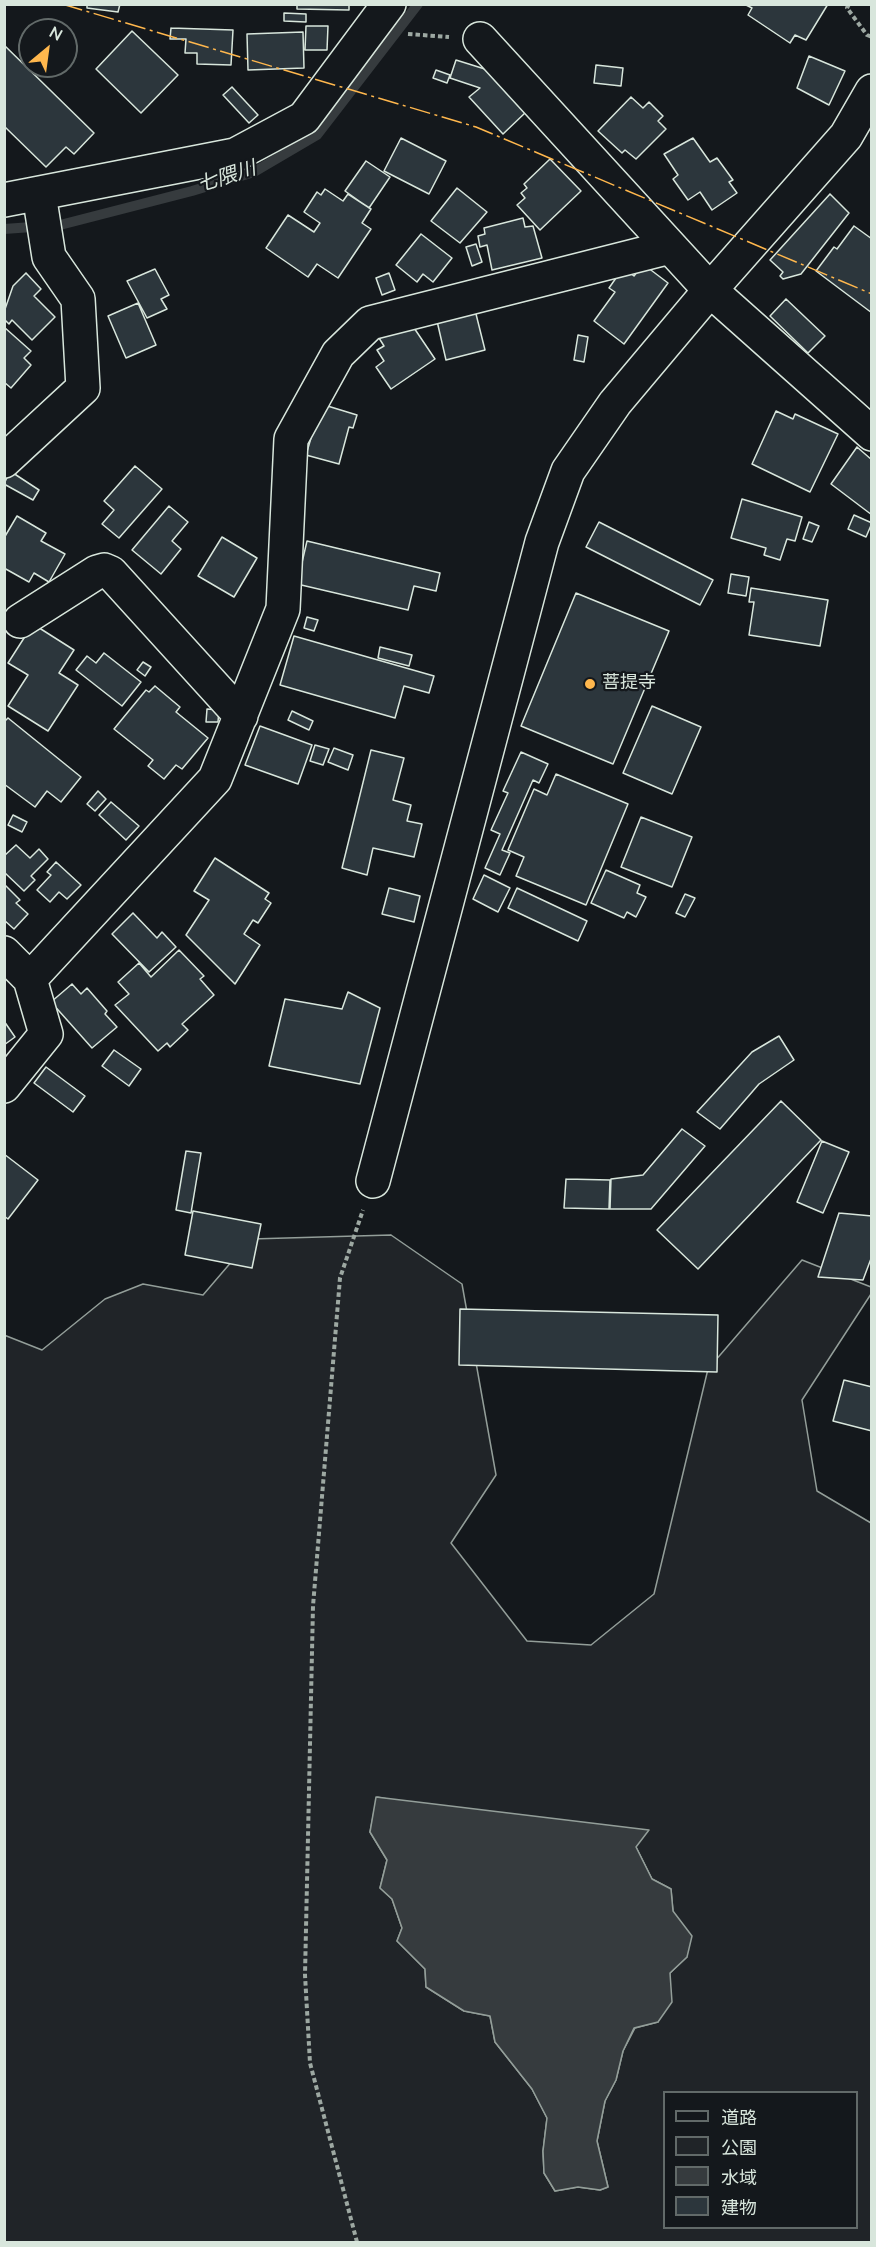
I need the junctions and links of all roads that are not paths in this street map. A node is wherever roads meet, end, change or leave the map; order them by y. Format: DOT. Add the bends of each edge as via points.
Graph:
graph roads {
  1 [pos="389,4"];
  2 [pos="480,39"];
  3 [pos="872,91"];
  4 [pos="39,194"];
  5 [pos="4,200"];
  6 [pos="670,246"];
  7 [pos="710,290"];
  8 [pos="872,434"];
  9 [pos="4,461"];
  10 [pos="20,621"];
  11 [pos="241,716"];
  12 [pos="4,953"];
  13 [pos="30,979"];
  14 [pos="4,1086"];
  15 [pos="373,1181"];
  1 -- 4 [label="street" via="304,118 235,155"];
  2 -- 6 [label="street"];
  3 -- 7 [label="street" via="846,136"];
  4 -- 5 [label="street"];
  4 -- 9 [label="street" via="49,257 78,299 83,388"];
  6 -- 7 [label="street"];
  6 -- 11 [label="street" via="370,323 338,354 291,439 283,609"];
  7 -- 8 [label="street"];
  7 -- 15 [label="street" via="615,403 568,471 542,542"];
  10 -- 11 [label="street" via="97,572 111,573"];
  11 -- 13 [label="street" via="215,779"];
  12 -- 13 [label="street"];
  13 -- 14 [label="street" via="46,1034"];
}
